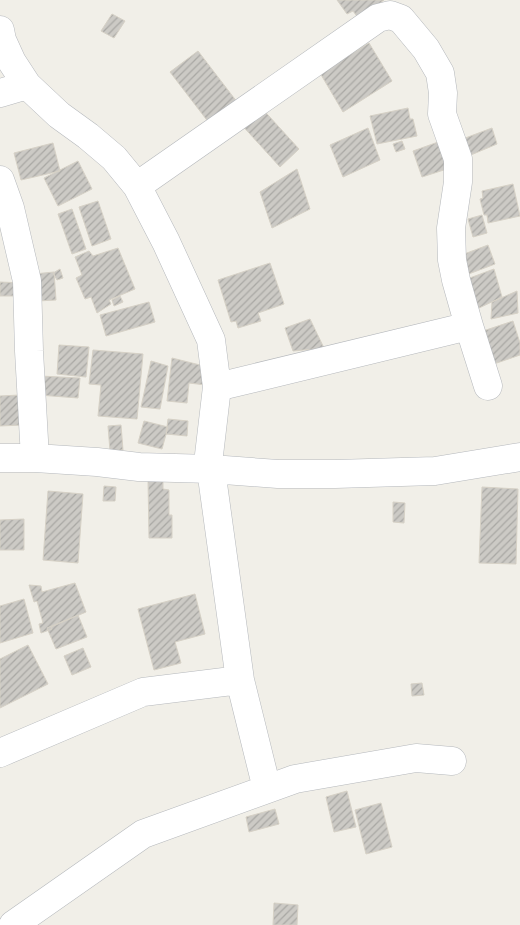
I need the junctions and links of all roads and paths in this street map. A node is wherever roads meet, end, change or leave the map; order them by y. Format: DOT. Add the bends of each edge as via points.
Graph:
graph roads {
  1 [pos="0,30"];
  2 [pos="27,85"];
  3 [pos="0,93"];
  4 [pos="0,180"];
  5 [pos="137,186"];
  6 [pos="468,326"];
  7 [pos="488,386"];
  8 [pos="217,387"];
  9 [pos="520,457"];
  10 [pos="0,458"];
  11 [pos="35,458"];
  12 [pos="211,469"];
  13 [pos="240,680"];
  14 [pos="0,753"];
  15 [pos="452,761"];
  16 [pos="267,789"];
  17 [pos="13,925"];
  1 -- 2 [label="street" via="12,62"];
  2 -- 3 [label="street"];
  2 -- 5 [label="street" via="59,116 114,158"];
  4 -- 11 [label="street" via="27,281"];
  5 -- 6 [label="street" via="378,18 390,15 401,19 426,49 440,73 442,114 458,159 451,228 452,260"];
  5 -- 8 [label="street" via="211,340"];
  6 -- 7 [label="street"];
  6 -- 8 [label="street"];
  8 -- 12 [label="street" via="209,455"];
  9 -- 12 [label="street" via="434,471 392,473 278,474"];
  10 -- 11 [label="street"];
  11 -- 12 [label="street"];
  12 -- 13 [label="street"];
  13 -- 14 [label="street" via="142,692"];
  13 -- 16 [label="street"];
  15 -- 16 [label="street" via="416,758 295,779"];
  16 -- 17 [label="street" via="143,834"];
}
